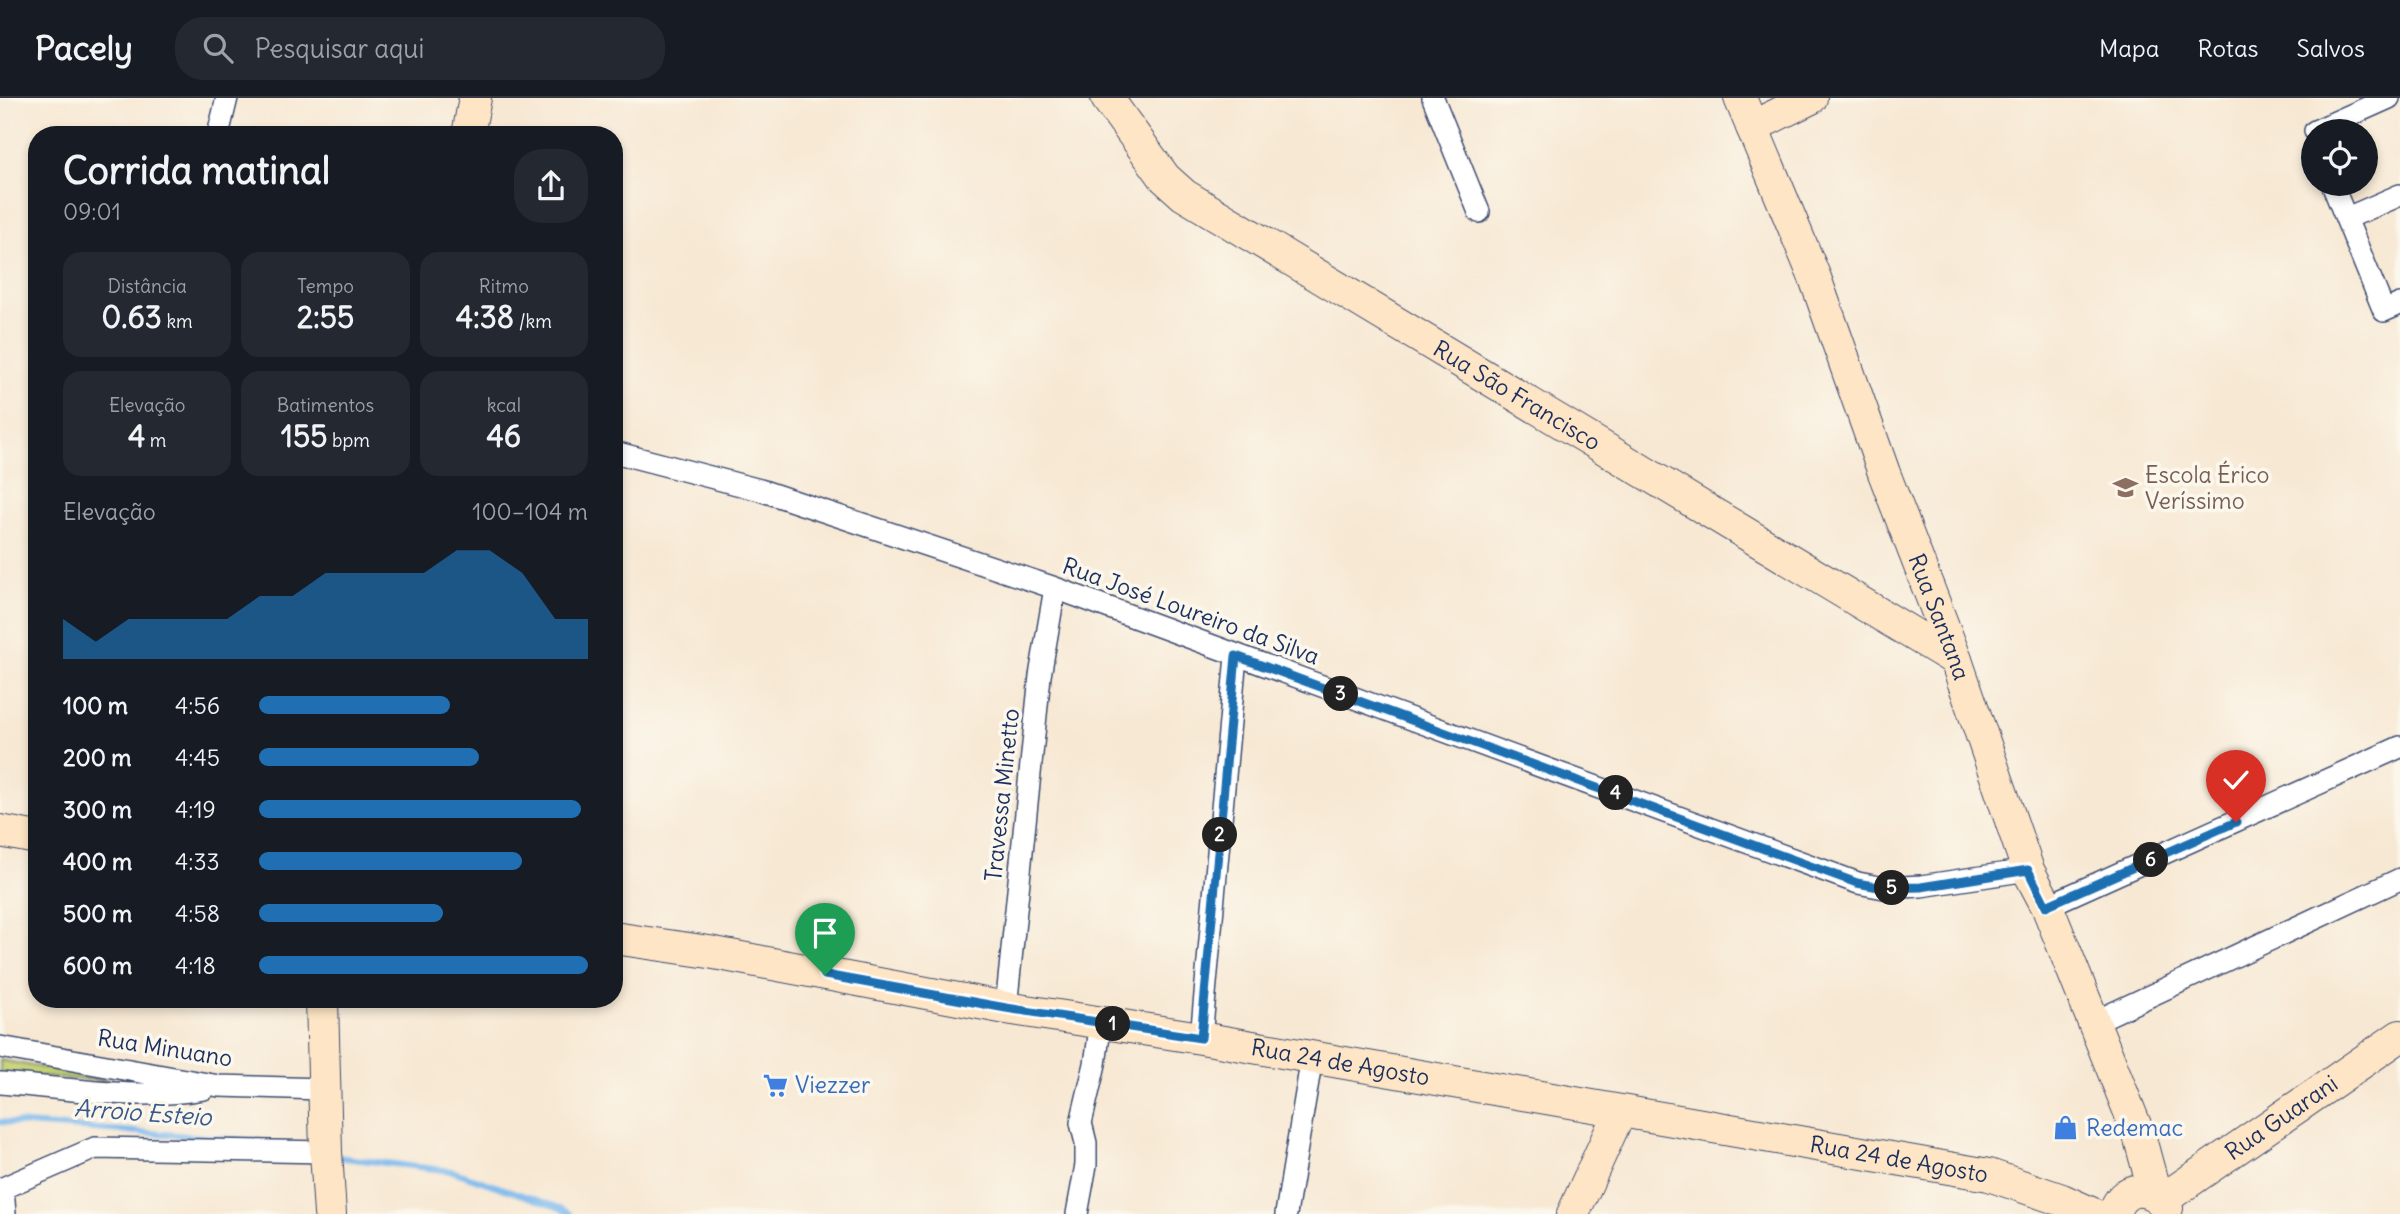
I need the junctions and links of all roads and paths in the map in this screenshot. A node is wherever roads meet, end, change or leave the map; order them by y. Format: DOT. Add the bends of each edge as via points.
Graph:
graph roads {
  1 [pos="227,98"];
  2 [pos="475,98"];
  3 [pos="1107,98"];
  4 [pos="1433,98"];
  5 [pos="1811,98"];
  6 [pos="2389,98"];
  7 [pos="1746,112"];
  8 [pos="2346,119"];
  9 [pos="220,126"];
  10 [pos="470,126"];
  11 [pos="2400,195"];
  12 [pos="2337,196"];
  13 [pos="1479,212"];
  14 [pos="2347,218"];
  15 [pos="2392,308"];
  16 [pos="623,454"];
  17 [pos="1055,588"];
  18 [pos="1236,656"];
  19 [pos="1956,660"];
  20 [pos="2400,747"];
  21 [pos="0,831"];
  22 [pos="28,836"];
  23 [pos="2028,870"];
  24 [pos="2400,879"];
  25 [pos="2046,906"];
  26 [pos="623,939"];
  27 [pos="322,1008"];
  28 [pos="1006,1008"];
  29 [pos="1101,1022"];
  30 [pos="2094,1023"];
  31 [pos="2400,1036"];
  32 [pos="1201,1038"];
  33 [pos="0,1047"];
  34 [pos="1312,1057"];
  35 [pos="0,1083"];
  36 [pos="219,1086"];
  37 [pos="323,1089"];
  38 [pos="1620,1111"];
  39 [pos="326,1152"];
  40 [pos="2,1188"];
  41 [pos="2063,1200"];
  42 [pos="2144,1201"];
  43 [pos="5,1214"];
  44 [pos="330,1214"];
  45 [pos="1077,1214"];
  46 [pos="1286,1214"];
  47 [pos="1573,1214"];
  48 [pos="2093,1214"];
  1 -- 9 [label="street"];
  2 -- 10 [label="main road"];
  3 -- 19 [label="main road, Rua São Francisco" via="1165,178 1184,195"];
  4 -- 13 [label="street"];
  5 -- 7 [label="main road"];
  6 -- 8 [label="street"];
  7 -- 19 [label="main road, Rua Santana" via="1815,278"];
  11 -- 14 [label="street"];
  12 -- 14 [label="street"];
  14 -- 15 [label="street"];
  16 -- 17 [label="street, Rua José Loureiro da Silva" via="761,489"];
  17 -- 18 [label="street, Rua José Loureiro da Silva"];
  17 -- 28 [label="street, Travessa Minetto" via="1040,676"];
  18 -- 23 [label="street, Rua José Loureiro da Silva" via="1857,883 1921,887"];
  18 -- 32 [label="street"];
  19 -- 23 [label="main road, Rua Santana"];
  20 -- 25 [label="street"];
  21 -- 22 [label="main road"];
  23 -- 25 [label="main road, Rua Santana"];
  24 -- 30 [label="street"];
  25 -- 30 [label="main road, Rua Santana"];
  26 -- 28 [label="main road, Rua 24 de Agosto"];
  27 -- 37 [label="main road"];
  28 -- 29 [label="main road, Rua 24 de Agosto"];
  29 -- 32 [label="main road, Rua 24 de Agosto"];
  29 -- 45 [label="street" via="1081,1123 1086,1165"];
  30 -- 42 [label="main road, Rua Santana" via="2139,1135"];
  31 -- 42 [label="main road, Rua Guarani"];
  32 -- 34 [label="main road, Rua 24 de Agosto"];
  33 -- 36 [label="street, Rua Minuano"];
  34 -- 38 [label="main road, Rua 24 de Agosto"];
  34 -- 46 [label="street"];
  35 -- 36 [label="street" via="178,1094"];
  36 -- 37 [label="street, Rua Minuano"];
  37 -- 39 [label="main road"];
  38 -- 41 [label="main road, Rua 24 de Agosto" via="1989,1175"];
  38 -- 47 [label="main road"];
  39 -- 40 [label="street" via="95,1147"];
  39 -- 44 [label="main road"];
  40 -- 43 [label="street"];
  41 -- 42 [label="main road, Rua 24 de Agosto"];
  41 -- 48 [label="main road, Rua 24 de Agosto"];
}
